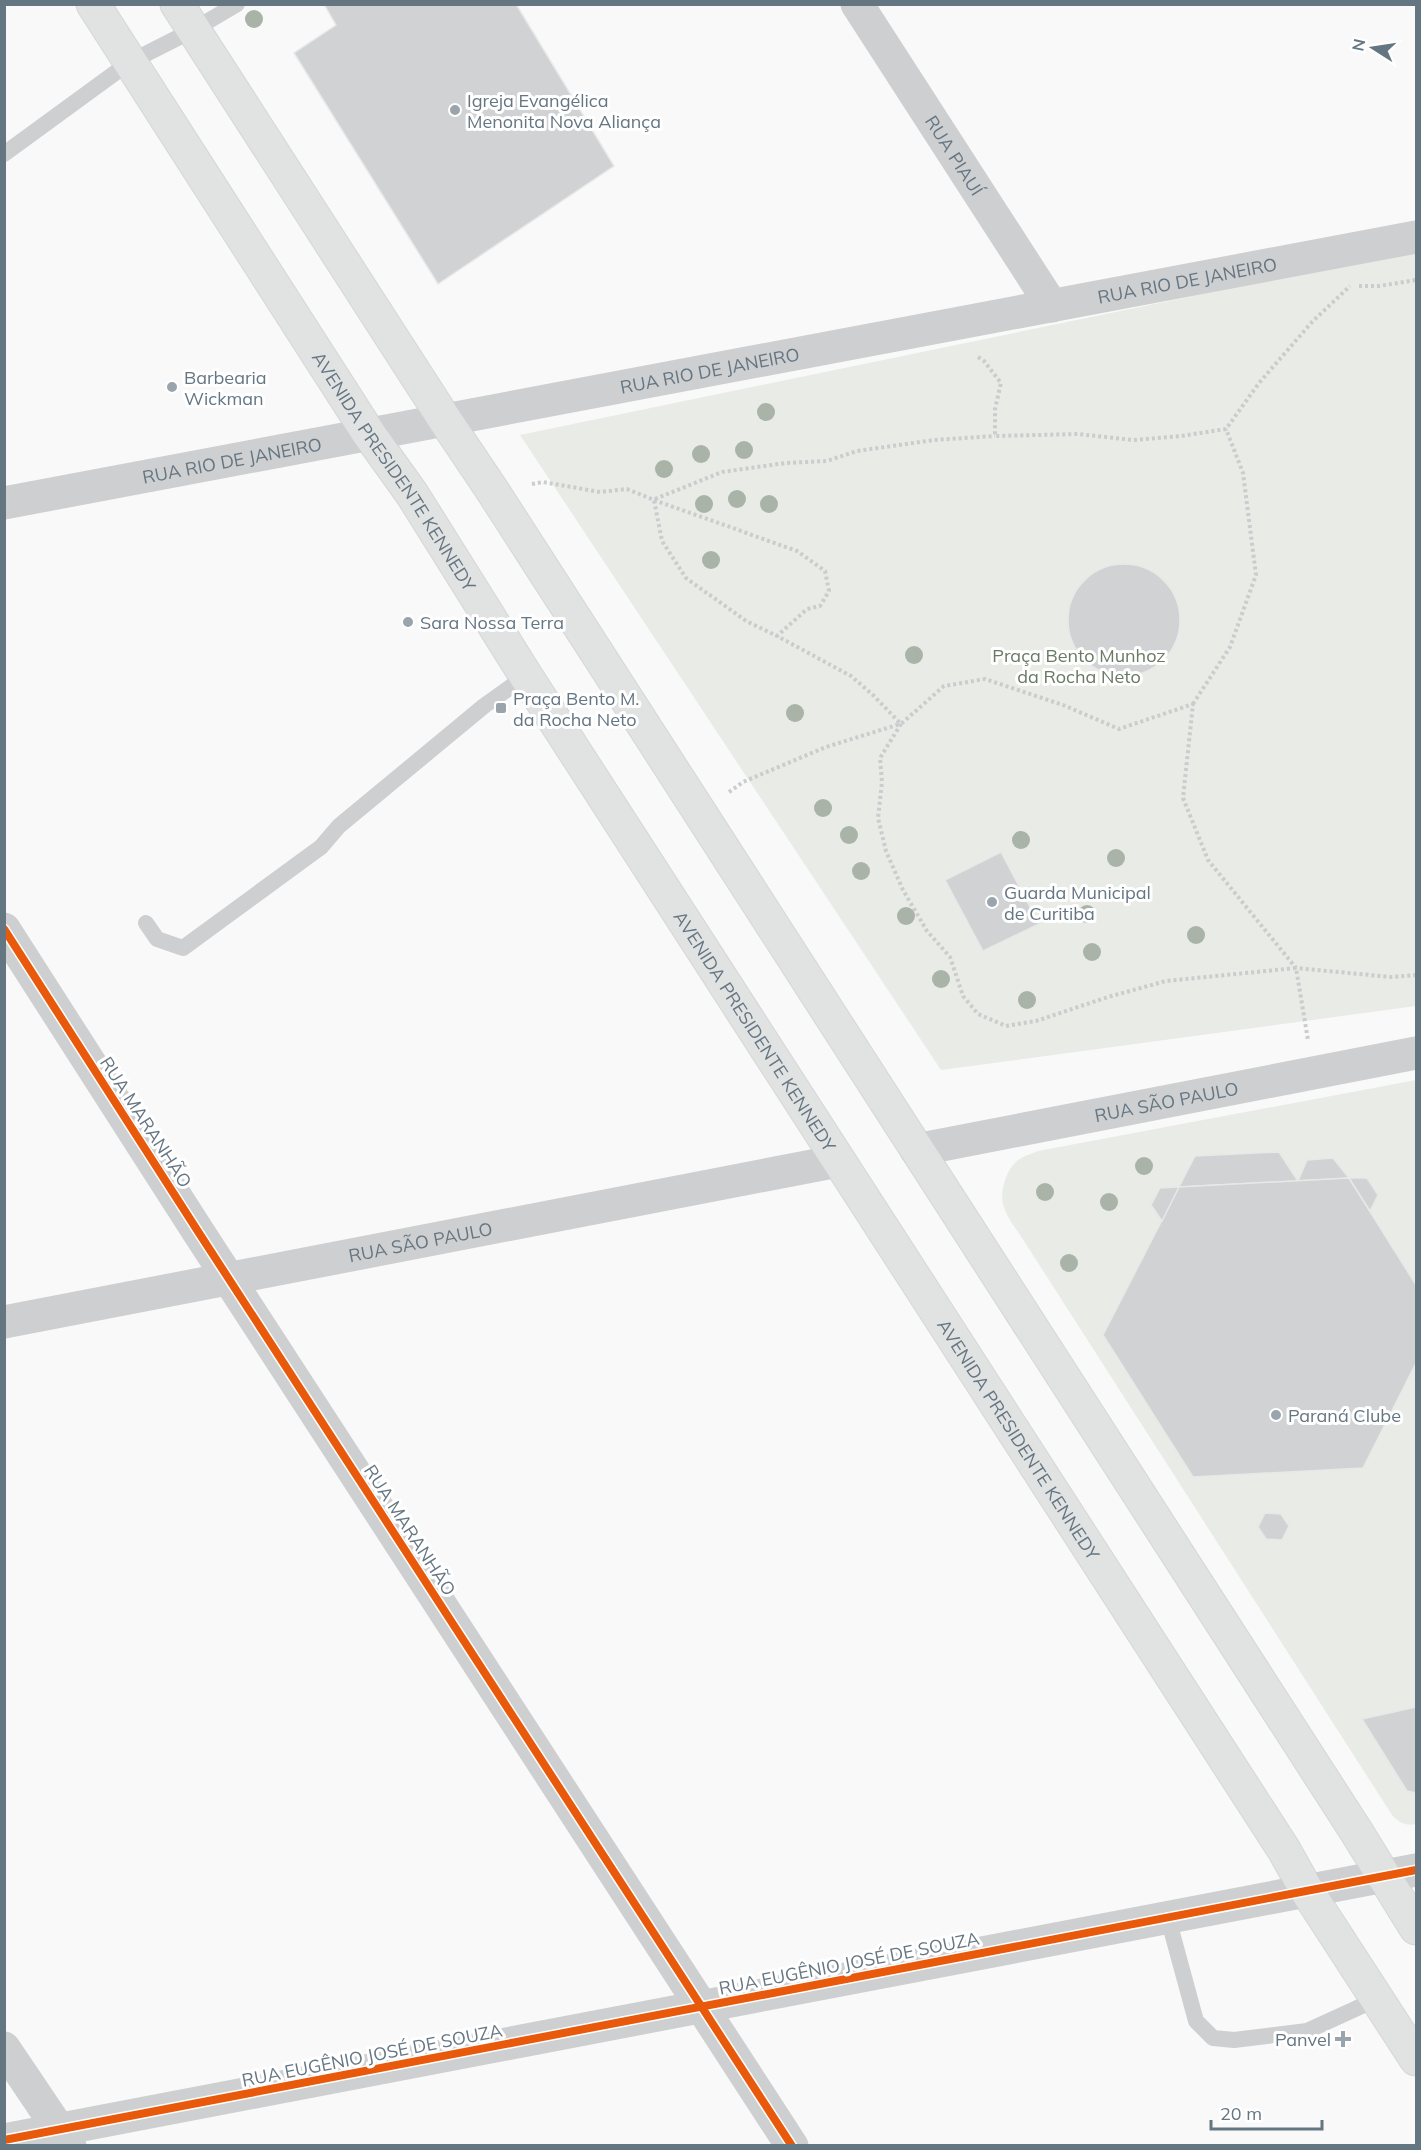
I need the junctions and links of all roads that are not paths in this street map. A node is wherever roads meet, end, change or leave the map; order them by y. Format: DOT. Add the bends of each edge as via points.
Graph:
graph roads {
  1 [pos="93,4"];
  2 [pos="237,4"];
  3 [pos="857,4"];
  4 [pos="185,17"];
  5 [pos="130,62"];
  6 [pos="4,154"];
  7 [pos="1416,237"];
  8 [pos="1052,306"];
  9 [pos="445,420"];
  10 [pos="369,434"];
  11 [pos="4,502"];
  12 [pos="526,676"];
  13 [pos="146,923"];
  14 [pos="4,929"];
  15 [pos="1416,1053"];
  16 [pos="916,1150"];
  17 [pos="838,1161"];
  18 [pos="229,1279"];
  19 [pos="4,1322"];
  20 [pos="1416,1870"];
  21 [pos="1383,1876"];
  22 [pos="1307,1891"];
  23 [pos="1168,1918"];
  24 [pos="1416,1928"];
  25 [pos="1377,1998"];
  26 [pos="702,2007"];
  27 [pos="4,2048"];
  28 [pos="1416,2059"];
  29 [pos="65,2137"];
  30 [pos="4,2140"];
  31 [pos="792,2145"];
  1 -- 5 [label="main road, AVENIDA PRESIDENTE KENNEDY"];
  2 -- 4 [label="lane"];
  3 -- 8 [label="street, RUA PIAUÍ"];
  4 -- 5 [label="lane"];
  4 -- 9 [label="main road"];
  5 -- 6 [label="lane"];
  5 -- 10 [label="main road, AVENIDA PRESIDENTE KENNEDY"];
  7 -- 8 [label="street, RUA RIO DE JANEIRO"];
  8 -- 9 [label="street, RUA RIO DE JANEIRO"];
  9 -- 10 [label="street, RUA RIO DE JANEIRO"];
  9 -- 16 [label="main road"];
  10 -- 11 [label="street, RUA RIO DE JANEIRO"];
  10 -- 12 [label="main road, AVENIDA PRESIDENTE KENNEDY" via="412,494"];
  12 -- 13 [label="lane" via="339,826 321,847 183,948 157,939"];
  12 -- 17 [label="main road, AVENIDA PRESIDENTE KENNEDY"];
  14 -- 18 [label="street, RUA MARANHÃO"];
  15 -- 16 [label="street, RUA SÃO PAULO"];
  16 -- 21 [label="main road"];
  17 -- 18 [label="street, RUA SÃO PAULO"];
  17 -- 22 [label="main road, AVENIDA PRESIDENTE KENNEDY"];
  18 -- 19 [label="street, RUA SÃO PAULO"];
  18 -- 26 [label="street, RUA MARANHÃO"];
  20 -- 21 [label="street, RUA EUGÊNIO JOSÉ DE SOUZA"];
  21 -- 22 [label="street, RUA EUGÊNIO JOSÉ DE SOUZA"];
  21 -- 24 [label="main road"];
  22 -- 23 [label="street, RUA EUGÊNIO JOSÉ DE SOUZA"];
  22 -- 25 [label="main road, AVENIDA PRESIDENTE KENNEDY"];
  23 -- 25 [label="lane" via="1196,2021 1213,2038 1234,2040 1307,2031"];
  23 -- 26 [label="street, RUA EUGÊNIO JOSÉ DE SOUZA"];
  25 -- 28 [label="main road, AVENIDA PRESIDENTE KENNEDY"];
  26 -- 29 [label="street, RUA EUGÊNIO JOSÉ DE SOUZA"];
  26 -- 31 [label="street, RUA MARANHÃO"];
  27 -- 29 [label="street"];
  29 -- 30 [label="street, RUA EUGÊNIO JOSÉ DE SOUZA"];
}
